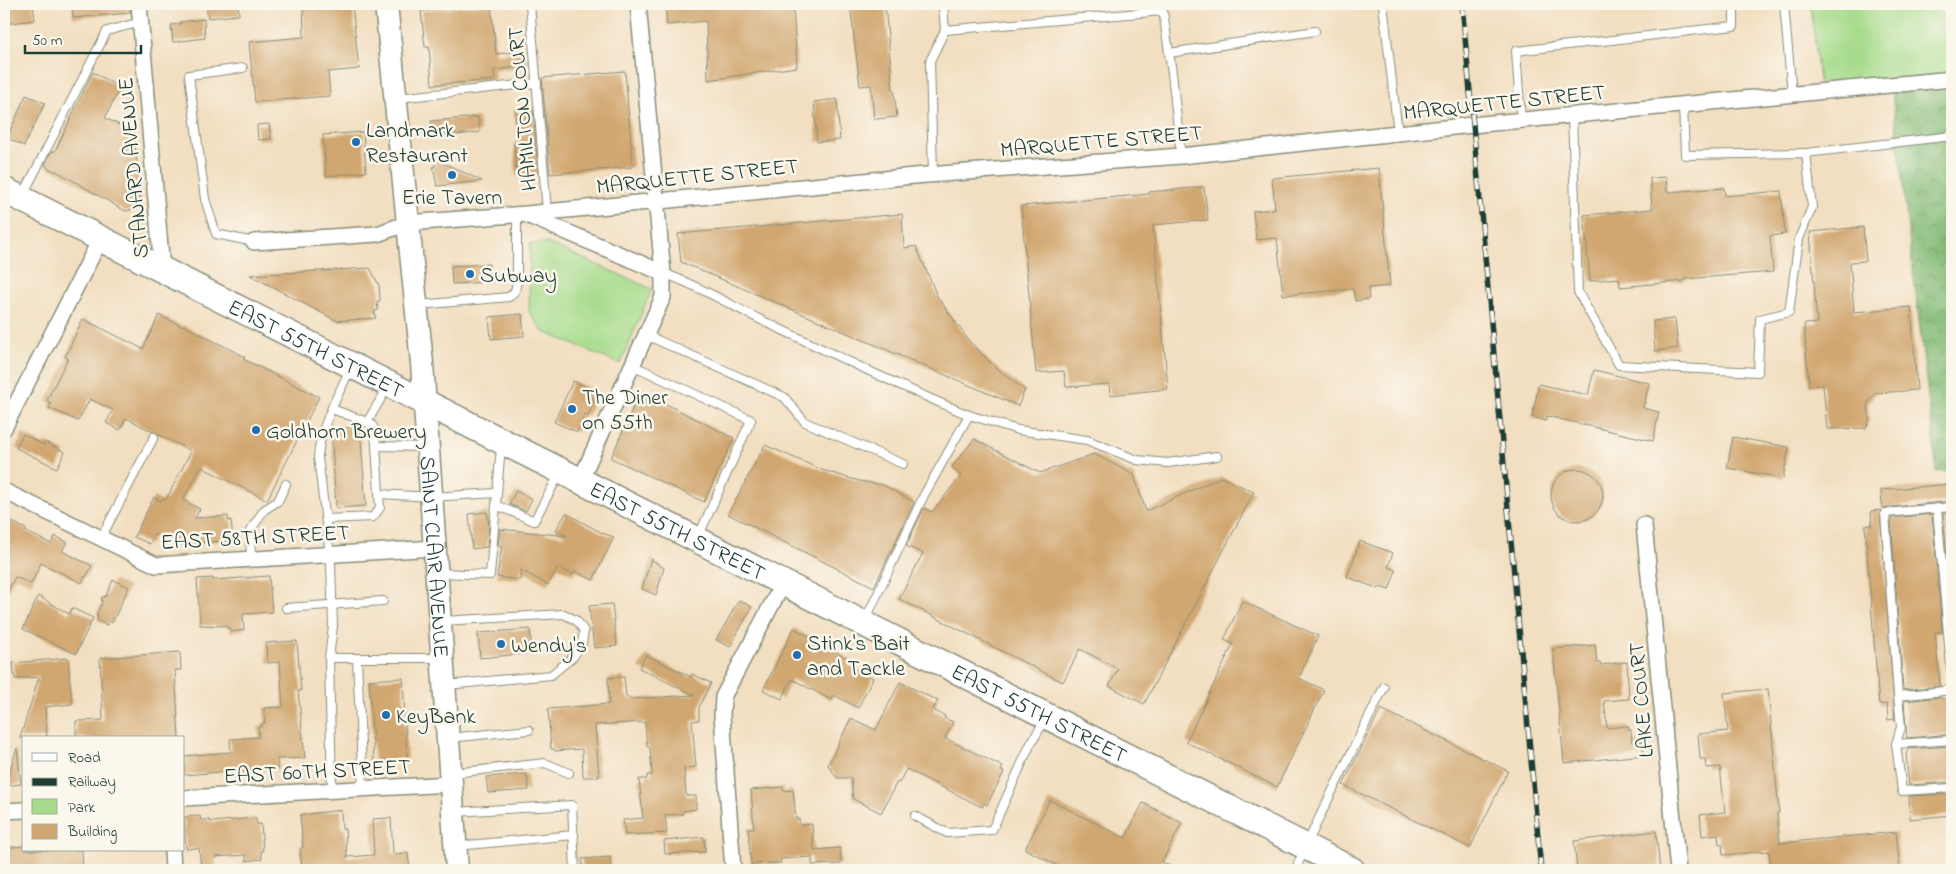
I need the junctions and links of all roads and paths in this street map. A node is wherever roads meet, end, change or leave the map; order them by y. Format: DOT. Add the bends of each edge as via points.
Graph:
graph roads {
  1 [pos="139,4"];
  2 [pos="386,4"];
  3 [pos="530,4"];
  4 [pos="638,4"];
  5 [pos="943,4"];
  6 [pos="1383,4"];
  7 [pos="1734,4"];
  8 [pos="1784,4"];
  9 [pos="1162,7"];
  10 [pos="141,22"];
  11 [pos="946,30"];
  12 [pos="1314,31"];
  13 [pos="1169,53"];
  14 [pos="243,68"];
  15 [pos="1952,79"];
  16 [pos="537,83"];
  17 [pos="1792,94"];
  18 [pos="396,98"];
  19 [pos="1684,105"];
  20 [pos="1572,115"];
  21 [pos="1521,120"];
  22 [pos="1398,133"];
  23 [pos="1952,136"];
  24 [pos="1806,153"];
  25 [pos="1180,156"];
  26 [pos="933,174"];
  27 [pos="12,194"];
  28 [pos="655,200"];
  29 [pos="547,212"];
  30 [pos="521,215"];
  31 [pos="408,223"];
  32 [pos="101,238"];
  33 [pos="254,242"];
  34 [pos="162,269"];
  35 [pos="663,273"];
  36 [pos="416,306"];
  37 [pos="646,335"];
  38 [pos="632,365"];
  39 [pos="351,366"];
  40 [pos="389,385"];
  41 [pos="425,403"];
  42 [pos="332,409"];
  43 [pos="969,415"];
  44 [pos="367,422"];
  45 [pos="4,428"];
  46 [pos="154,437"];
  47 [pos="501,441"];
  48 [pos="376,446"];
  49 [pos="428,447"];
  50 [pos="1217,456"];
  51 [pos="903,464"];
  52 [pos="570,476"];
  53 [pos="286,484"];
  54 [pos="4,491"];
  55 [pos="379,494"];
  56 [pos="497,494"];
  57 [pos="432,497"];
  58 [pos="496,505"];
  59 [pos="1952,507"];
  60 [pos="1937,509"];
  61 [pos="326,519"];
  62 [pos="1644,525"];
  63 [pos="101,538"];
  64 [pos="697,540"];
  65 [pos="435,548"];
  66 [pos="331,554"];
  67 [pos="252,559"];
  68 [pos="437,573"];
  69 [pos="783,583"];
  70 [pos="384,601"];
  71 [pos="332,604"];
  72 [pos="286,608"];
  73 [pos="440,621"];
  74 [pos="864,624"];
  75 [pos="329,658"];
  76 [pos="357,658"];
  77 [pos="443,658"];
  78 [pos="1952,678"];
  79 [pos="444,685"];
  80 [pos="1384,687"];
  81 [pos="1952,690"];
  82 [pos="1898,696"];
  83 [pos="1047,716"];
  84 [pos="529,730"];
  85 [pos="448,738"];
  86 [pos="1952,740"];
  87 [pos="1896,744"];
  88 [pos="569,773"];
  89 [pos="451,779"];
  90 [pos="1952,788"];
  91 [pos="363,789"];
  92 [pos="332,790"];
  93 [pos="185,798"];
  94 [pos="22,810"];
  95 [pos="4,811"];
  96 [pos="454,813"];
  97 [pos="915,816"];
  98 [pos="574,835"];
  99 [pos="456,846"];
  100 [pos="1306,847"];
  101 [pos="172,852"];
  102 [pos="173,870"];
  103 [pos="457,870"];
  104 [pos="575,870"];
  105 [pos="733,870"];
  106 [pos="1295,870"];
  107 [pos="1352,870"];
  108 [pos="1678,870"];
  1 -- 10 [label="street, STANARD AVENUE"];
  2 -- 18 [label="main road, SAINT CLAIR AVENUE"];
  3 -- 16 [label="lane, HAMILTON COURT"];
  4 -- 28 [label="street"];
  5 -- 11 [label="lane"];
  6 -- 22 [label="lane"];
  7 -- 21 [label="lane" via="1734,26 1516,51"];
  8 -- 17 [label="lane"];
  9 -- 11 [label="lane"];
  9 -- 13 [label="lane"];
  10 -- 27 [label="lane" via="107,31"];
  10 -- 34 [label="street, STANARD AVENUE"];
  11 -- 26 [label="lane" via="930,61"];
  12 -- 13 [label="lane"];
  13 -- 25 [label="lane"];
  14 -- 33 [label="lane" via="188,75 204,199 216,234"];
  15 -- 17 [label="street, MARQUETTE STREET"];
  16 -- 18 [label="lane"];
  16 -- 29 [label="lane, HAMILTON COURT"];
  17 -- 19 [label="street, MARQUETTE STREET"];
  18 -- 31 [label="main road, SAINT CLAIR AVENUE"];
  19 -- 20 [label="street, MARQUETTE STREET"];
  19 -- 24 [label="lane" via="1685,154"];
  20 -- 21 [label="street, MARQUETTE STREET"];
  20 -- 24 [label="lane" via="1578,292 1619,366 1758,372 1760,319 1788,312 1799,239 1812,207"];
  21 -- 22 [label="street, MARQUETTE STREET"];
  22 -- 25 [label="street, MARQUETTE STREET"];
  23 -- 24 [label="lane"];
  25 -- 26 [label="street, MARQUETTE STREET"];
  26 -- 28 [label="street, MARQUETTE STREET"];
  27 -- 32 [label="main road, EAST 55TH STREET"];
  28 -- 29 [label="street, MARQUETTE STREET"];
  28 -- 35 [label="street"];
  29 -- 30 [label="street, MARQUETTE STREET"];
  30 -- 31 [label="street, MARQUETTE STREET"];
  30 -- 35 [label="street"];
  30 -- 36 [label="lane" via="517,282 509,297"];
  31 -- 33 [label="street, MARQUETTE STREET" via="377,234"];
  31 -- 36 [label="main road, SAINT CLAIR AVENUE"];
  32 -- 34 [label="main road, EAST 55TH STREET"];
  32 -- 45 [label="street"];
  34 -- 39 [label="main road, EAST 55TH STREET"];
  35 -- 37 [label="street" via="663,296"];
  35 -- 43 [label="lane" via="690,283 910,391"];
  36 -- 41 [label="main road, SAINT CLAIR AVENUE"];
  37 -- 38 [label="street"];
  37 -- 51 [label="lane" via="784,397 805,422"];
  38 -- 52 [label="street"];
  38 -- 64 [label="lane" via="751,420"];
  39 -- 40 [label="main road, EAST 55TH STREET"];
  39 -- 42 [label="lane"];
  40 -- 41 [label="main road, EAST 55TH STREET"];
  40 -- 44 [label="lane"];
  41 -- 47 [label="main road, EAST 55TH STREET"];
  41 -- 49 [label="main road, SAINT CLAIR AVENUE"];
  42 -- 44 [label="lane"];
  42 -- 61 [label="lane" via="320,440 318,457"];
  43 -- 50 [label="lane" via="1018,430 1087,440 1137,460 1168,464"];
  43 -- 74 [label="lane" via="924,495"];
  44 -- 48 [label="lane" via="376,430"];
  46 -- 63 [label="lane"];
  47 -- 52 [label="main road, EAST 55TH STREET"];
  47 -- 56 [label="lane"];
  48 -- 49 [label="lane"];
  48 -- 55 [label="lane"];
  49 -- 57 [label="main road, SAINT CLAIR AVENUE"];
  52 -- 58 [label="lane" via="534,521"];
  52 -- 64 [label="main road, EAST 55TH STREET"];
  53 -- 67 [label="lane" via="278,500 264,510 250,531"];
  54 -- 63 [label="street, EAST 58TH STREET"];
  55 -- 57 [label="lane"];
  55 -- 61 [label="lane" via="379,512 373,517"];
  56 -- 57 [label="lane"];
  56 -- 58 [label="lane"];
  57 -- 65 [label="main road, SAINT CLAIR AVENUE"];
  58 -- 68 [label="lane" via="490,575"];
  59 -- 60 [label="lane"];
  60 -- 78 [label="lane"];
  60 -- 82 [label="lane" via="1885,513"];
  61 -- 66 [label="lane"];
  62 -- 108 [label="street, LAKE COURT"];
  63 -- 67 [label="street, EAST 58TH STREET" via="156,565"];
  64 -- 69 [label="main road, EAST 55TH STREET"];
  65 -- 66 [label="street, EAST 58TH STREET"];
  65 -- 68 [label="main road, SAINT CLAIR AVENUE"];
  66 -- 67 [label="street, EAST 58TH STREET"];
  66 -- 71 [label="lane"];
  68 -- 73 [label="main road, SAINT CLAIR AVENUE"];
  69 -- 74 [label="main road, EAST 55TH STREET"];
  69 -- 105 [label="street" via="723,696"];
  70 -- 71 [label="lane"];
  71 -- 72 [label="lane"];
  71 -- 75 [label="lane"];
  73 -- 77 [label="main road, SAINT CLAIR AVENUE"];
  73 -- 79 [label="lane" via="564,614 577,621 584,631 582,643 573,657 551,675"];
  74 -- 83 [label="main road, EAST 55TH STREET"];
  75 -- 76 [label="lane"];
  75 -- 92 [label="lane"];
  76 -- 77 [label="lane"];
  76 -- 91 [label="lane"];
  77 -- 79 [label="main road, SAINT CLAIR AVENUE"];
  79 -- 85 [label="main road, SAINT CLAIR AVENUE"];
  80 -- 100 [label="lane"];
  81 -- 82 [label="lane"];
  82 -- 87 [label="lane" via="1901,727"];
  83 -- 97 [label="lane" via="1030,745 992,830 947,833"];
  83 -- 100 [label="main road, EAST 55TH STREET"];
  84 -- 85 [label="lane"];
  85 -- 89 [label="main road, SAINT CLAIR AVENUE"];
  86 -- 87 [label="lane"];
  87 -- 90 [label="lane" via="1902,791"];
  88 -- 89 [label="lane" via="545,763"];
  89 -- 91 [label="street, EAST 60TH STREET"];
  89 -- 96 [label="main road, SAINT CLAIR AVENUE"];
  91 -- 92 [label="street, EAST 60TH STREET"];
  92 -- 93 [label="street, EAST 60TH STREET"];
  94 -- 95 [label="street"];
  96 -- 98 [label="lane" via="572,805"];
  96 -- 99 [label="main road, SAINT CLAIR AVENUE"];
  98 -- 99 [label="lane"];
  98 -- 104 [label="lane"];
  99 -- 103 [label="main road, SAINT CLAIR AVENUE"];
  100 -- 106 [label="lane"];
  100 -- 107 [label="main road, EAST 55TH STREET"];
  101 -- 102 [label="street"];
}
